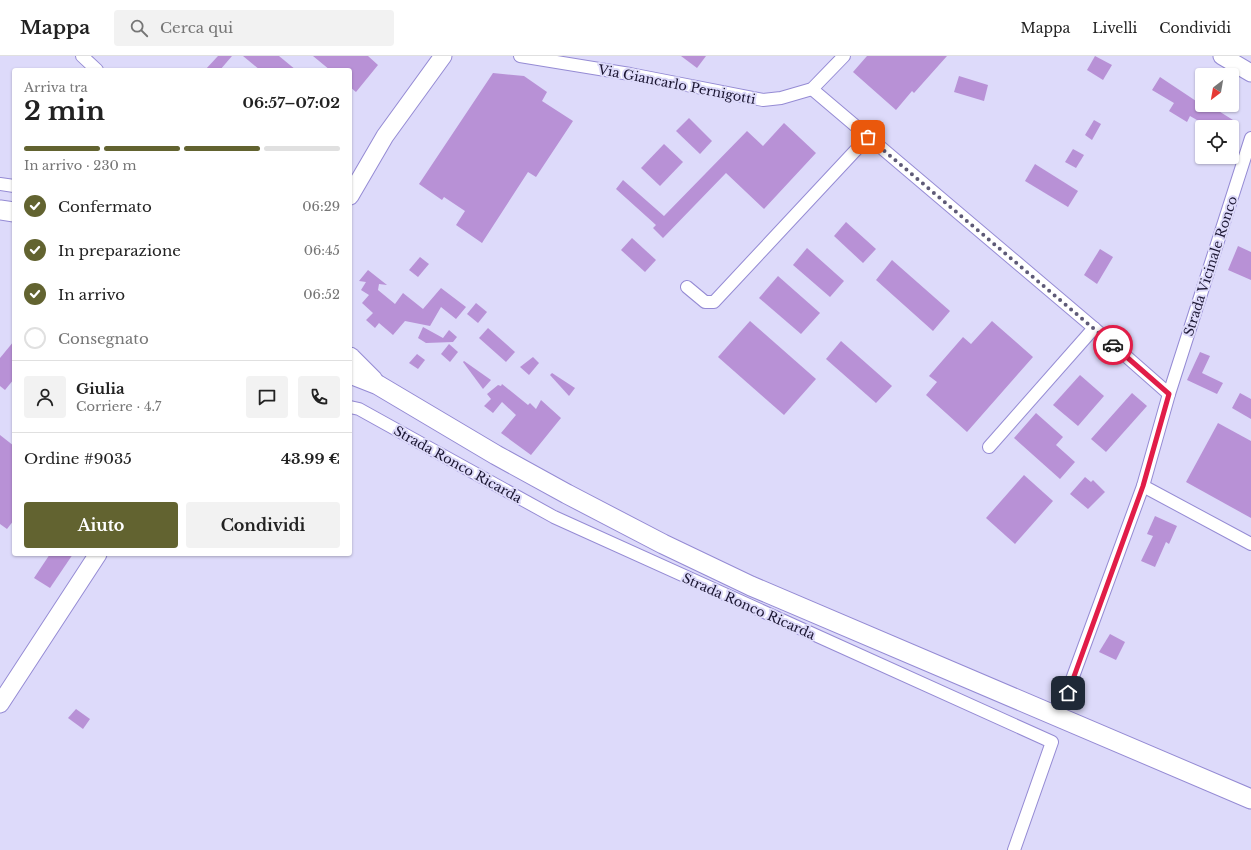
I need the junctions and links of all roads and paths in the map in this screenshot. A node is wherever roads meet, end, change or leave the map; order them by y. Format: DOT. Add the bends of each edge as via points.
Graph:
graph roads {
  1 [pos="82,56"];
  2 [pos="443,56"];
  3 [pos="520,56"];
  4 [pos="844,56"];
  5 [pos="1222,56"];
  6 [pos="95,68"];
  7 [pos="1251,72"];
  8 [pos="812,89"];
  9 [pos="868,137"];
  10 [pos="1251,138"];
  11 [pos="0,184"];
  12 [pos="12,186"];
  13 [pos="352,193"];
  14 [pos="0,210"];
  15 [pos="12,212"];
  16 [pos="687,287"];
  17 [pos="1094,328"];
  18 [pos="352,359"];
  19 [pos="352,375"];
  20 [pos="378,385"];
  21 [pos="1169,394"];
  22 [pos="352,407"];
  23 [pos="989,447"];
  24 [pos="1143,486"];
  25 [pos="1251,544"];
  26 [pos="97,556"];
  27 [pos="1068,693"];
  28 [pos="0,704"];
  29 [pos="1251,799"];
  30 [pos="1014,850"];
  1 -- 6 [label="street"];
  2 -- 13 [label="main road" via="385,136"];
  3 -- 8 [label="street, Via Giancarlo Pernigotti" via="763,100"];
  4 -- 8 [label="street, Via Giancarlo Pernigotti"];
  5 -- 7 [label="main road"];
  8 -- 9 [label="street"];
  9 -- 16 [label="street" via="714,302 706,302"];
  9 -- 17 [label="street"];
  10 -- 21 [label="street, Strada Vicinale Ronco"];
  11 -- 12 [label="street"];
  14 -- 15 [label="main road"];
  17 -- 21 [label="street"];
  17 -- 23 [label="street"];
  18 -- 20 [label="main road"];
  19 -- 20 [label="main road"];
  20 -- 29 [label="main road" via="496,455 663,544 766,592"];
  21 -- 24 [label="street"];
  22 -- 30 [label="street, Strada Ronco Ricarda" via="554,517 1052,742"];
  24 -- 25 [label="street"];
  24 -- 27 [label="street"];
  26 -- 28 [label="main road"];
}
